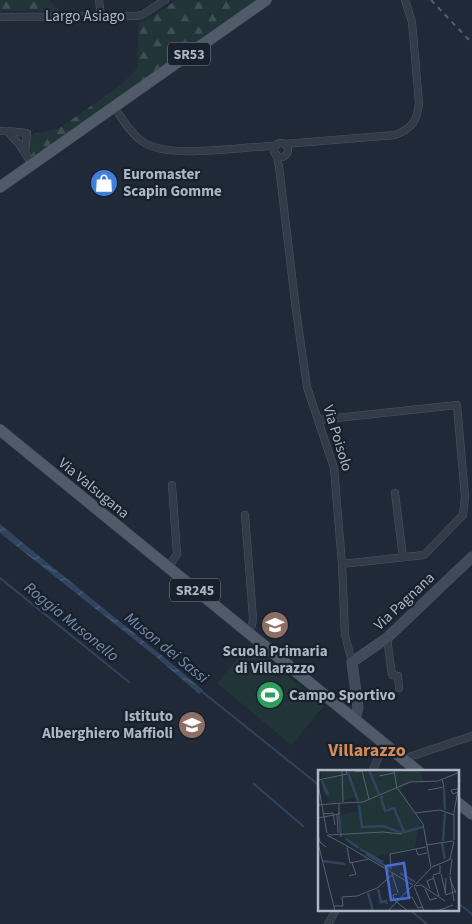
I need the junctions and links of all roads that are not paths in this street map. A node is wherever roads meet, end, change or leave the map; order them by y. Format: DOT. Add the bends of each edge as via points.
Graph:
graph roads {
  1 [pos="99,0"];
  2 [pos="165,0"];
  3 [pos="405,0"];
  4 [pos="265,1"];
  5 [pos="100,16"];
  6 [pos="0,17"];
  7 [pos="114,107"];
  8 [pos="4,131"];
  9 [pos="284,144"];
  10 [pos="298,144"];
  11 [pos="274,150"];
  12 [pos="25,153"];
  13 [pos="286,154"];
  14 [pos="32,164"];
  15 [pos="279,166"];
  16 [pos="0,187"];
  17 [pos="318,420"];
  18 [pos="0,430"];
  19 [pos="172,485"];
  20 [pos="395,493"];
  21 [pos="245,515"];
  22 [pos="403,557"];
  23 [pos="472,557"];
  24 [pos="342,564"];
  25 [pos="168,568"];
  26 [pos="246,632"];
  27 [pos="386,638"];
  28 [pos="352,662"];
  29 [pos="399,688"];
  30 [pos="355,719"];
  31 [pos="472,736"];
  32 [pos="384,744"];
  33 [pos="403,759"];
  34 [pos="373,770"];
  35 [pos="417,770"];
  36 [pos="460,805"];
  37 [pos="472,814"];
  38 [pos="335,912"];
  39 [pos="328,924"];
  1 -- 5 [label="street"];
  2 -- 5 [label="street, Largo Asiago" via="142,15"];
  3 -- 10 [label="street" via="412,22 419,103 412,127 396,135"];
  4 -- 7 [label="main road, SR53"];
  5 -- 6 [label="street, Largo Asiago"];
  7 -- 11 [label="street" via="137,137 156,149 169,152"];
  7 -- 14 [label="main road, SR53"];
  8 -- 12 [label="street" via="20,144"];
  8 -- 12 [label="street" via="27,133"];
  9 -- 10 [label="street"];
  9 -- 11 [label="street" via="279,144"];
  9 -- 13 [label="street"];
  10 -- 13 [label="street"];
  11 -- 13 [label="street" via="279,156"];
  11 -- 15 [label="street, Via Poisolo"];
  12 -- 14 [label="street"];
  13 -- 15 [label="street"];
  14 -- 16 [label="main road, SR53"];
  15 -- 17 [label="street, Via Poisolo" via="303,364"];
  17 -- 22 [label="street" via="457,405 465,497 463,515 424,555"];
  17 -- 24 [label="street, Via Poisolo" via="334,468"];
  18 -- 25 [label="main road, Via Valsugana / SR245"];
  19 -- 25 [label="street" via="177,554"];
  20 -- 22 [label="street"];
  21 -- 26 [label="street" via="253,618"];
  22 -- 24 [label="street"];
  23 -- 27 [label="street, Via Pagnana"];
  24 -- 28 [label="street, Via Poisolo" via="345,635"];
  25 -- 26 [label="main road, Via Valsugana / SR245"];
  26 -- 30 [label="main road, Via Valsugana / SR245"];
  27 -- 28 [label="street, Via Pagnana"];
  27 -- 29 [label="street" via="392,675 398,676"];
  28 -- 30 [label="street, Via Poisolo" via="358,708"];
  30 -- 32 [label="main road, Via Valsugana / SR245"];
  31 -- 33 [label="street"];
  32 -- 33 [label="main road, Via Valsugana / SR245"];
  32 -- 34 [label="street"];
  33 -- 35 [label="main road, Via Valsugana / SR245"];
  36 -- 37 [label="main road"];
  38 -- 39 [label="street"];
}
